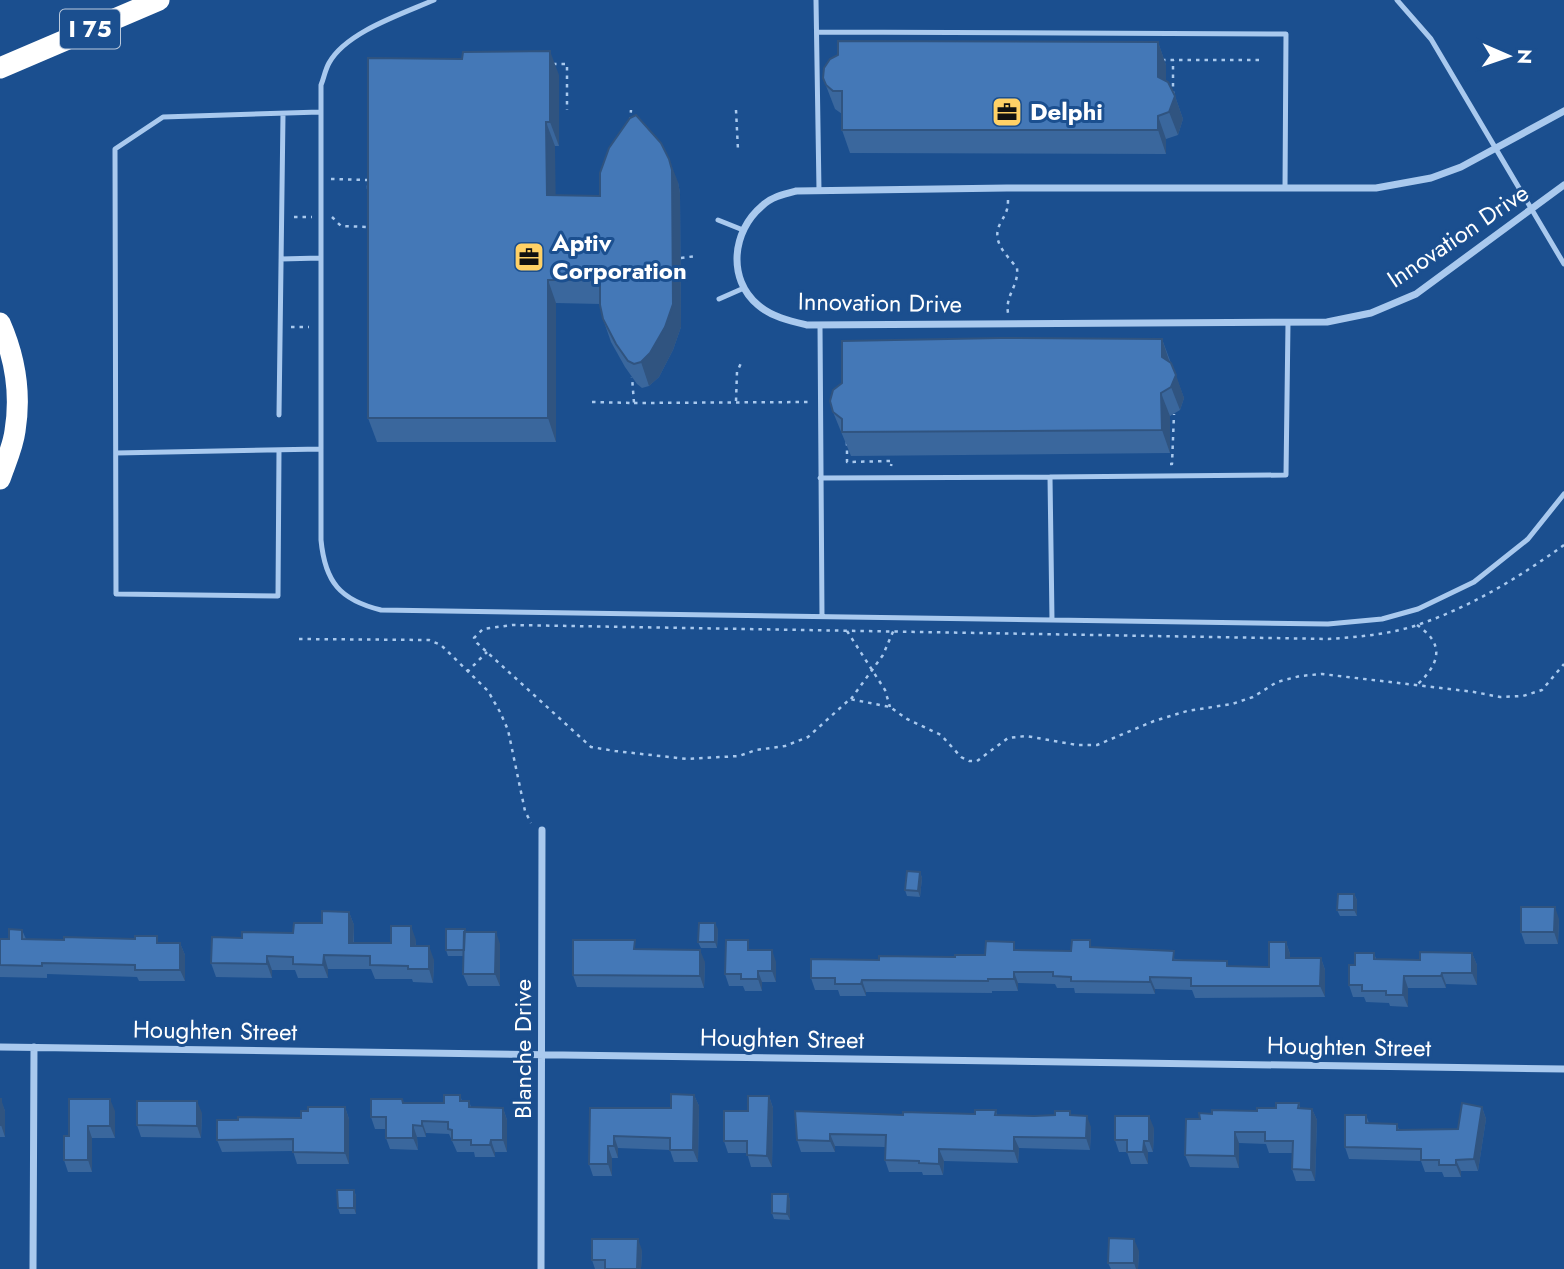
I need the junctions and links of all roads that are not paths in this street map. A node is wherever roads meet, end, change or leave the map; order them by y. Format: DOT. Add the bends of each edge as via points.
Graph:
graph roads {
  1 [pos="159,0"];
  2 [pos="434,0"];
  3 [pos="816,0"];
  4 [pos="1398,0"];
  5 [pos="817,32"];
  6 [pos="0,68"];
  7 [pos="1564,111"];
  8 [pos="320,112"];
  9 [pos="283,115"];
  10 [pos="1495,149"];
  11 [pos="1564,185"];
  12 [pos="1284,188"];
  13 [pos="818,190"];
  14 [pos="1533,209"];
  15 [pos="718,220"];
  16 [pos="743,230"];
  17 [pos="320,258"];
  18 [pos="281,259"];
  19 [pos="1564,264"];
  20 [pos="744,288"];
  21 [pos="719,299"];
  22 [pos="0,323"];
  23 [pos="1288,323"];
  24 [pos="820,325"];
  25 [pos="279,415"];
  26 [pos="321,449"];
  27 [pos="279,451"];
  28 [pos="116,453"];
  29 [pos="1050,477"];
  30 [pos="820,478"];
  31 [pos="0,479"];
  32 [pos="1564,494"];
  33 [pos="822,616"];
  34 [pos="1052,620"];
  35 [pos="541,830"];
  36 [pos="0,1047"];
  37 [pos="34,1047"];
  38 [pos="542,1055"];
  39 [pos="1564,1069"];
  40 [pos="33,1269"];
  41 [pos="541,1269"];
  1 -- 6 [label="highway, I 75"];
  2 -- 8 [label="lane" via="358,36 337,52 321,85"];
  3 -- 5 [label="lane"];
  4 -- 10 [label="lane" via="1431,39"];
  5 -- 12 [label="lane" via="1286,34"];
  5 -- 13 [label="lane"];
  7 -- 10 [label="street, Innovation Drive"];
  8 -- 9 [label="lane"];
  8 -- 17 [label="lane"];
  9 -- 18 [label="lane"];
  9 -- 28 [label="lane" via="163,117 114,149"];
  10 -- 12 [label="street, Innovation Drive" via="1431,178 1376,188"];
  10 -- 14 [label="lane"];
  11 -- 14 [label="street, Innovation Drive"];
  12 -- 13 [label="street, Innovation Drive"];
  13 -- 16 [label="street, Innovation Drive" via="778,196 763,204"];
  14 -- 19 [label="lane"];
  14 -- 23 [label="street, Innovation Drive" via="1416,294 1371,313 1327,322"];
  15 -- 16 [label="lane"];
  16 -- 20 [label="street, Innovation Drive" via="736,260"];
  17 -- 18 [label="lane"];
  17 -- 26 [label="lane"];
  18 -- 25 [label="lane"];
  20 -- 21 [label="lane"];
  20 -- 24 [label="street, Innovation Drive" via="759,306 775,315"];
  22 -- 31 [label="highway" via="17,380 15,432"];
  23 -- 24 [label="street, Innovation Drive"];
  23 -- 29 [label="lane" via="1286,475"];
  24 -- 30 [label="lane"];
  26 -- 27 [label="lane"];
  26 -- 33 [label="lane" via="321,540 326,571 338,589 363,606 381,610"];
  27 -- 28 [label="lane"];
  27 -- 28 [label="lane" via="278,596 116,594"];
  29 -- 30 [label="lane"];
  29 -- 34 [label="lane"];
  30 -- 33 [label="lane"];
  32 -- 34 [label="lane" via="1528,539 1474,582 1418,609 1381,619 1328,624"];
  33 -- 34 [label="lane"];
  35 -- 38 [label="street, Blanche Drive"];
  36 -- 37 [label="street, Houghten Street"];
  37 -- 38 [label="street, Houghten Street"];
  37 -- 40 [label="street"];
  38 -- 39 [label="street, Houghten Street"];
  38 -- 41 [label="street, Blanche Drive"];
}
